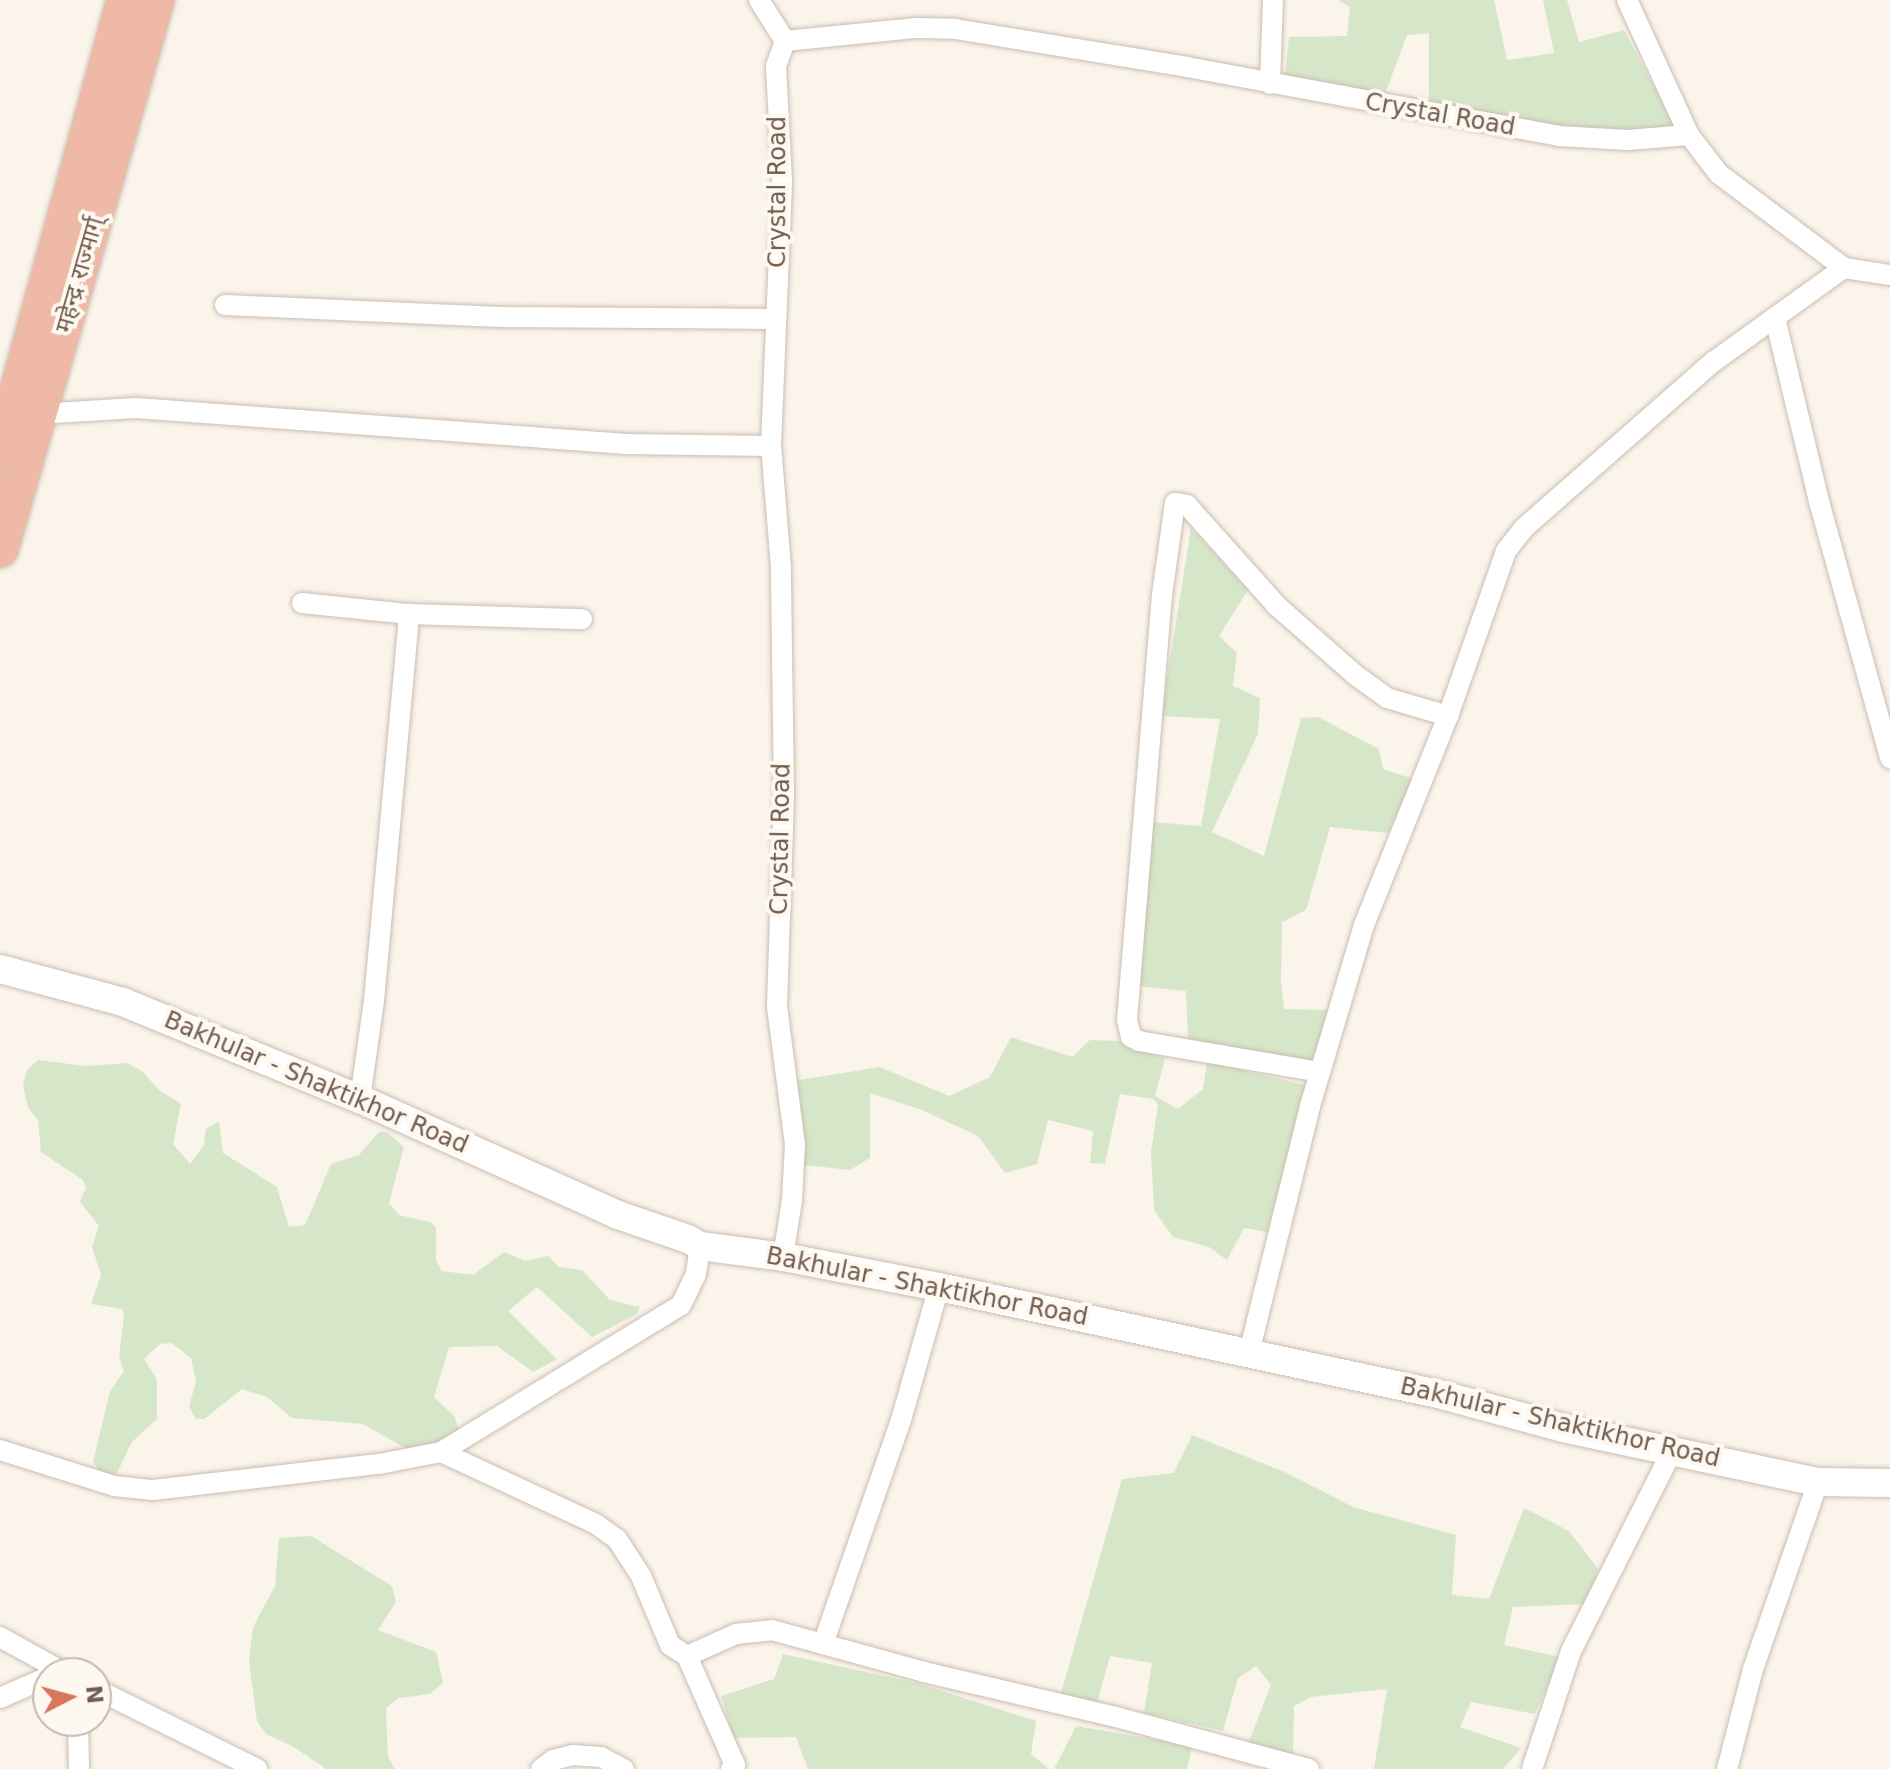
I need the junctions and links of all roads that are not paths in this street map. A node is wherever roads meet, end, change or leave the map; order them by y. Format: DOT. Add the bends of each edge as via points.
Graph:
graph roads {
  1 [pos="125,0"];
  2 [pos="156,0"];
  3 [pos="759,0"];
  4 [pos="1273,0"];
  5 [pos="1627,0"];
  6 [pos="785,41"];
  7 [pos="1270,84"];
  8 [pos="1689,135"];
  9 [pos="1844,268"];
  10 [pos="1890,275"];
  11 [pos="225,305"];
  12 [pos="1775,318"];
  13 [pos="776,319"];
  14 [pos="38,414"];
  15 [pos="771,446"];
  16 [pos="0,457"];
  17 [pos="0,549"];
  18 [pos="302,603"];
  19 [pos="409,614"];
  20 [pos="582,619"];
  21 [pos="1448,716"];
  22 [pos="1890,758"];
  23 [pos="0,969"];
  24 [pos="1320,1072"];
  25 [pos="360,1099"];
  26 [pos="700,1246"];
  27 [pos="783,1257"];
  28 [pos="939,1287"];
  29 [pos="1249,1353"];
  30 [pos="0,1450"];
  31 [pos="1672,1451"];
  32 [pos="441,1452"];
  33 [pos="1888,1477"];
  34 [pos="1818,1482"];
  35 [pos="0,1637"];
  36 [pos="823,1644"];
  37 [pos="687,1656"];
  38 [pos="32,1657"];
  39 [pos="32,1684"];
  40 [pos="112,1697"];
  41 [pos="0,1698"];
  42 [pos="78,1737"];
  43 [pos="79,1769"];
  44 [pos="257,1769"];
  45 [pos="541,1769"];
  46 [pos="624,1769"];
  47 [pos="731,1769"];
  48 [pos="1309,1769"];
  49 [pos="1532,1769"];
  50 [pos="1727,1769"];
  1 -- 16 [label="highway, महेन्द्र राज्मार्ग्"];
  2 -- 14 [label="highway, महेन्द्र राज्मार्ग्"];
  3 -- 6 [label="street"];
  4 -- 7 [label="street"];
  5 -- 8 [label="street"];
  6 -- 7 [label="street, Crystal Road" via="955,29"];
  6 -- 13 [label="street, Crystal Road" via="776,66 782,181"];
  7 -- 8 [label="street, Crystal Road" via="1558,136 1628,140"];
  8 -- 9 [label="street" via="1719,174"];
  9 -- 10 [label="street"];
  9 -- 12 [label="street"];
  11 -- 13 [label="street" via="500,317"];
  12 -- 21 [label="street" via="1713,362 1524,528 1506,551"];
  12 -- 22 [label="street"];
  13 -- 15 [label="street, Crystal Road"];
  14 -- 15 [label="street" via="136,408 624,444"];
  14 -- 17 [label="highway, महेन्द्र राज्मार्ग्"];
  15 -- 27 [label="street, Crystal Road" via="781,567 784,795 777,1006 795,1145"];
  18 -- 19 [label="street"];
  19 -- 20 [label="street"];
  19 -- 25 [label="street" via="374,1001"];
  21 -- 24 [label="street" via="1364,925"];
  21 -- 24 [label="street" via="1387,698 1354,674 1277,606 1187,505 1175,503 1162,595 1131,1037"];
  23 -- 25 [label="street, Bakhular - Shaktikhor Road" via="123,1002"];
  24 -- 29 [label="street"];
  25 -- 26 [label="street, Bakhular - Shaktikhor Road" via="618,1215"];
  26 -- 27 [label="street, Bakhular - Shaktikhor Road"];
  26 -- 32 [label="street" via="696,1274 681,1305"];
  27 -- 28 [label="street, Bakhular - Shaktikhor Road"];
  28 -- 29 [label="street, Bakhular - Shaktikhor Road"];
  28 -- 36 [label="street" via="901,1420"];
  29 -- 31 [label="street, Bakhular - Shaktikhor Road"];
  30 -- 32 [label="street" via="114,1486 153,1490"];
  31 -- 34 [label="street, Bakhular - Shaktikhor Road"];
  31 -- 49 [label="street" via="1571,1651"];
  32 -- 37 [label="street" via="596,1524 617,1539 641,1576 670,1645"];
  33 -- 34 [label="street, Bakhular - Shaktikhor Road"];
  34 -- 50 [label="street" via="1753,1669"];
  35 -- 38 [label="street"];
  36 -- 37 [label="street" via="772,1630 736,1634"];
  36 -- 48 [label="street"];
  37 -- 47 [label="street" via="735,1765"];
  39 -- 41 [label="street"];
  40 -- 44 [label="street"];
  42 -- 43 [label="street"];
  45 -- 46 [label="street" via="573,1755 601,1757"];
}
